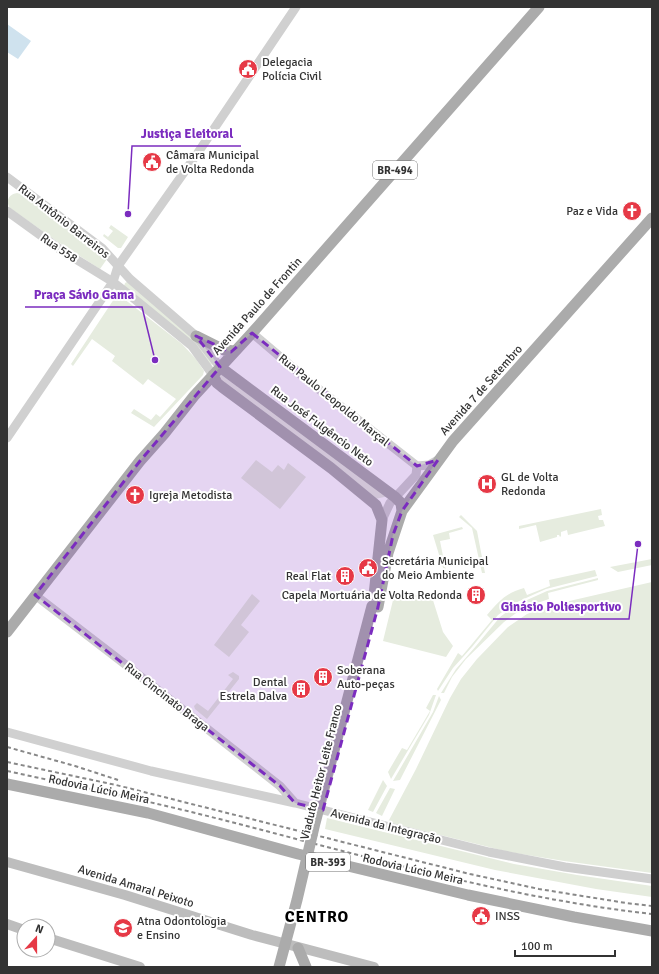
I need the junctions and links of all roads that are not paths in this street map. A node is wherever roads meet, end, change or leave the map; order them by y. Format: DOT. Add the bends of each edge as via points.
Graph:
graph roads {
  1 [pos="296,7"];
  2 [pos="539,7"];
  3 [pos="7,177"];
  4 [pos="7,211"];
  5 [pos="652,218"];
  6 [pos="118,266"];
  7 [pos="130,279"];
  8 [pos="113,282"];
  9 [pos="252,334"];
  10 [pos="196,336"];
  11 [pos="235,351"];
  12 [pos="220,367"];
  13 [pos="213,375"];
  14 [pos="7,438"];
  15 [pos="441,457"];
  16 [pos="417,470"];
  17 [pos="396,497"];
  18 [pos="402,511"];
  19 [pos="382,520"];
  20 [pos="35,595"];
  21 [pos="375,606"];
  22 [pos="7,632"];
  23 [pos="7,732"];
  24 [pos="7,784"];
  25 [pos="280,786"];
  26 [pos="274,799"];
  27 [pos="295,803"];
  28 [pos="7,862"];
  29 [pos="652,879"];
  30 [pos="652,931"];
  31 [pos="56,940"];
  32 [pos="298,948"];
  33 [pos="140,967"];
  34 [pos="280,967"];
  35 [pos="306,967"];
  36 [pos="374,967"];
  1 -- 6 [label="street"];
  2 -- 9 [label="main road, Avenida Paulo de Frontin / BR-494"];
  3 -- 6 [label="street, Rua Antônio Barreiros" via="95,242"];
  4 -- 8 [label="street, Rua 558" via="61,250"];
  5 -- 15 [label="main road, Avenida 7 de Setembro"];
  6 -- 7 [label="street, Rua Antônio Barreiros"];
  6 -- 8 [label="street"];
  7 -- 8 [label="street"];
  7 -- 10 [label="street, Rua Antônio Barreiros"];
  8 -- 13 [label="street, Rua 558" via="187,341"];
  8 -- 14 [label="street"];
  9 -- 11 [label="main road, Avenida Paulo de Frontin / BR-494"];
  9 -- 16 [label="street, Rua Paulo Leopoldo Marçal"];
  10 -- 11 [label="main road" via="224,350"];
  10 -- 12 [label="street, Rua Antônio Barreiros"];
  11 -- 12 [label="main road, Avenida Paulo de Frontin / BR-494"];
  12 -- 13 [label="main road, Avenida Paulo de Frontin / BR-494"];
  12 -- 17 [label="main road, Rua José Fulgêncio Neto"];
  13 -- 19 [label="main road" via="222,387 374,501"];
  13 -- 20 [label="main road, Avenida Paulo de Frontin / BR-494" via="140,461"];
  15 -- 16 [label="street"];
  15 -- 18 [label="main road, Avenida 7 de Setembro"];
  16 -- 17 [label="street"];
  17 -- 18 [label="main road" via="401,503"];
  17 -- 19 [label="street"];
  18 -- 21 [label="main road, Avenida 7 de Setembro"];
  19 -- 21 [label="main road"];
  20 -- 22 [label="main road, Avenida Paulo de Frontin / BR-494"];
  20 -- 25 [label="street, Rua Cincinato Braga"];
  21 -- 34 [label="main road, Viaduto Heitor Leite Franco"];
  23 -- 26 [label="street, Avenida da Integração" via="151,771"];
  24 -- 30 [label="main road, Rodovia Lúcio Meira / BR-393" via="148,813 298,854 468,895"];
  25 -- 26 [label="street" via="281,796"];
  25 -- 27 [label="street, Rua Cincinato Braga"];
  26 -- 27 [label="street, Avenida da Integração"];
  27 -- 29 [label="street, Avenida da Integração" via="513,858"];
  28 -- 32 [label="main road, Avenida Amaral Peixoto"];
  31 -- 33 [label="main road"];
  32 -- 35 [label="main road"];
  32 -- 36 [label="main road, Avenida Amaral Peixoto"];
}
